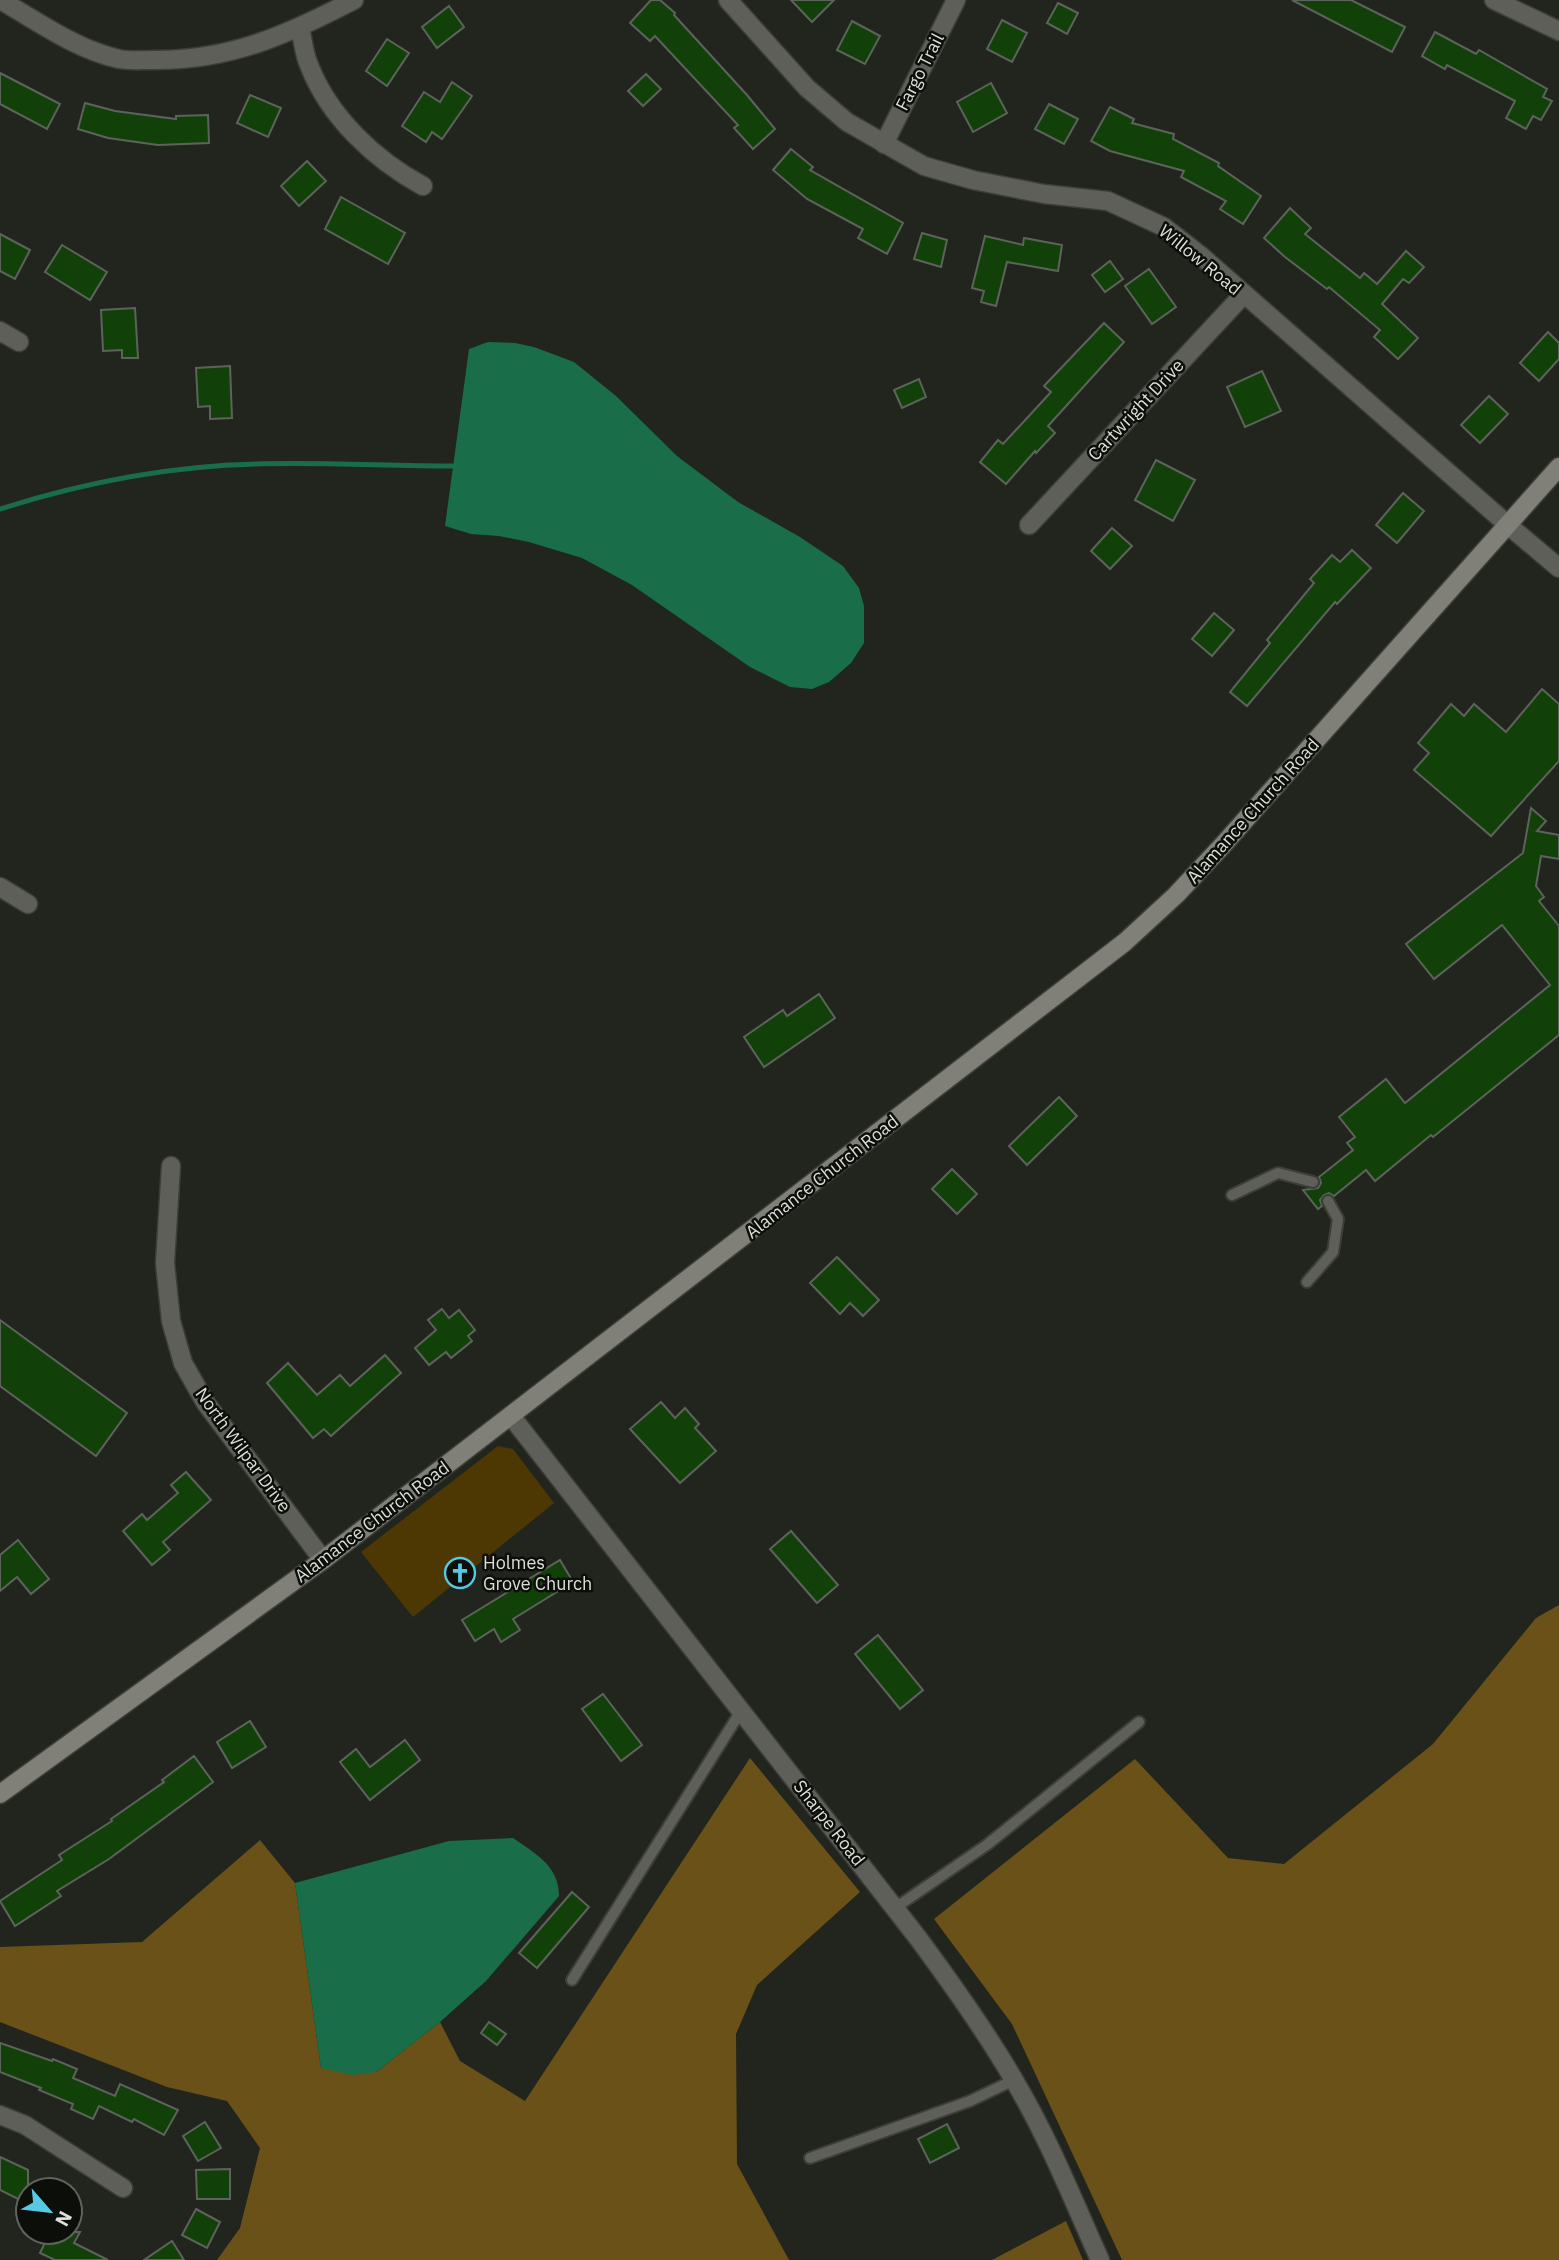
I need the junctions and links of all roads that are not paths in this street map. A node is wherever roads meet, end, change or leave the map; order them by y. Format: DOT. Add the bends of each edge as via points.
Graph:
graph roads {
  1 [pos="354,0"];
  2 [pos="728,0"];
  3 [pos="956,0"];
  4 [pos="1494,0"];
  5 [pos="7,2"];
  6 [pos="300,28"];
  7 [pos="1559,31"];
  8 [pos="884,144"];
  9 [pos="423,186"];
  10 [pos="1243,295"];
  11 [pos="0,331"];
  12 [pos="19,342"];
  13 [pos="1559,467"];
  14 [pos="1029,525"];
  15 [pos="1508,525"];
  16 [pos="1559,568"];
  17 [pos="0,887"];
  18 [pos="28,904"];
  19 [pos="171,1166"];
  20 [pos="1313,1182"];
  21 [pos="1233,1195"];
  22 [pos="1328,1201"];
  23 [pos="1307,1282"];
  24 [pos="511,1416"];
  25 [pos="323,1560"];
  26 [pos="741,1711"];
  27 [pos="1139,1722"];
  28 [pos="0,1794"];
  29 [pos="895,1908"];
  30 [pos="572,1980"];
  31 [pos="1014,2080"];
  32 [pos="0,2115"];
  33 [pos="810,2158"];
  34 [pos="123,2188"];
  35 [pos="1100,2260"];
  1 -- 6 [label="street"];
  2 -- 8 [label="street, Willow Road" via="807,88 847,122"];
  3 -- 8 [label="street, Fargo Trail"];
  4 -- 7 [label="street"];
  5 -- 6 [label="street" via="57,36 120,60 172,60 237,51"];
  6 -- 9 [label="street" via="309,66 337,115 399,173"];
  8 -- 10 [label="street, Willow Road" via="924,166 973,180 1108,201 1164,227"];
  10 -- 14 [label="street, Cartwright Drive"];
  10 -- 15 [label="street, Willow Road"];
  11 -- 12 [label="street"];
  13 -- 15 [label="main road, Alamance Church Road"];
  15 -- 16 [label="street, Willow Road"];
  15 -- 24 [label="main road, Alamance Church Road" via="1223,846 1125,942"];
  17 -- 18 [label="street"];
  19 -- 25 [label="street, North Wilpar Drive" via="165,1263 183,1363 205,1402"];
  20 -- 21 [label="lane" via="1278,1172"];
  22 -- 23 [label="lane" via="1338,1219 1333,1252"];
  24 -- 25 [label="main road, Alamance Church Road"];
  24 -- 26 [label="street, Sharpe Road"];
  25 -- 28 [label="main road, Alamance Church Road"];
  26 -- 29 [label="street, Sharpe Road"];
  26 -- 30 [label="lane"];
  27 -- 29 [label="lane" via="988,1844"];
  29 -- 31 [label="street, Sharpe Road" via="981,2025"];
  31 -- 33 [label="lane" via="970,2101"];
  31 -- 35 [label="street, Sharpe Road"];
  32 -- 34 [label="street" via="25,2125"];
}
